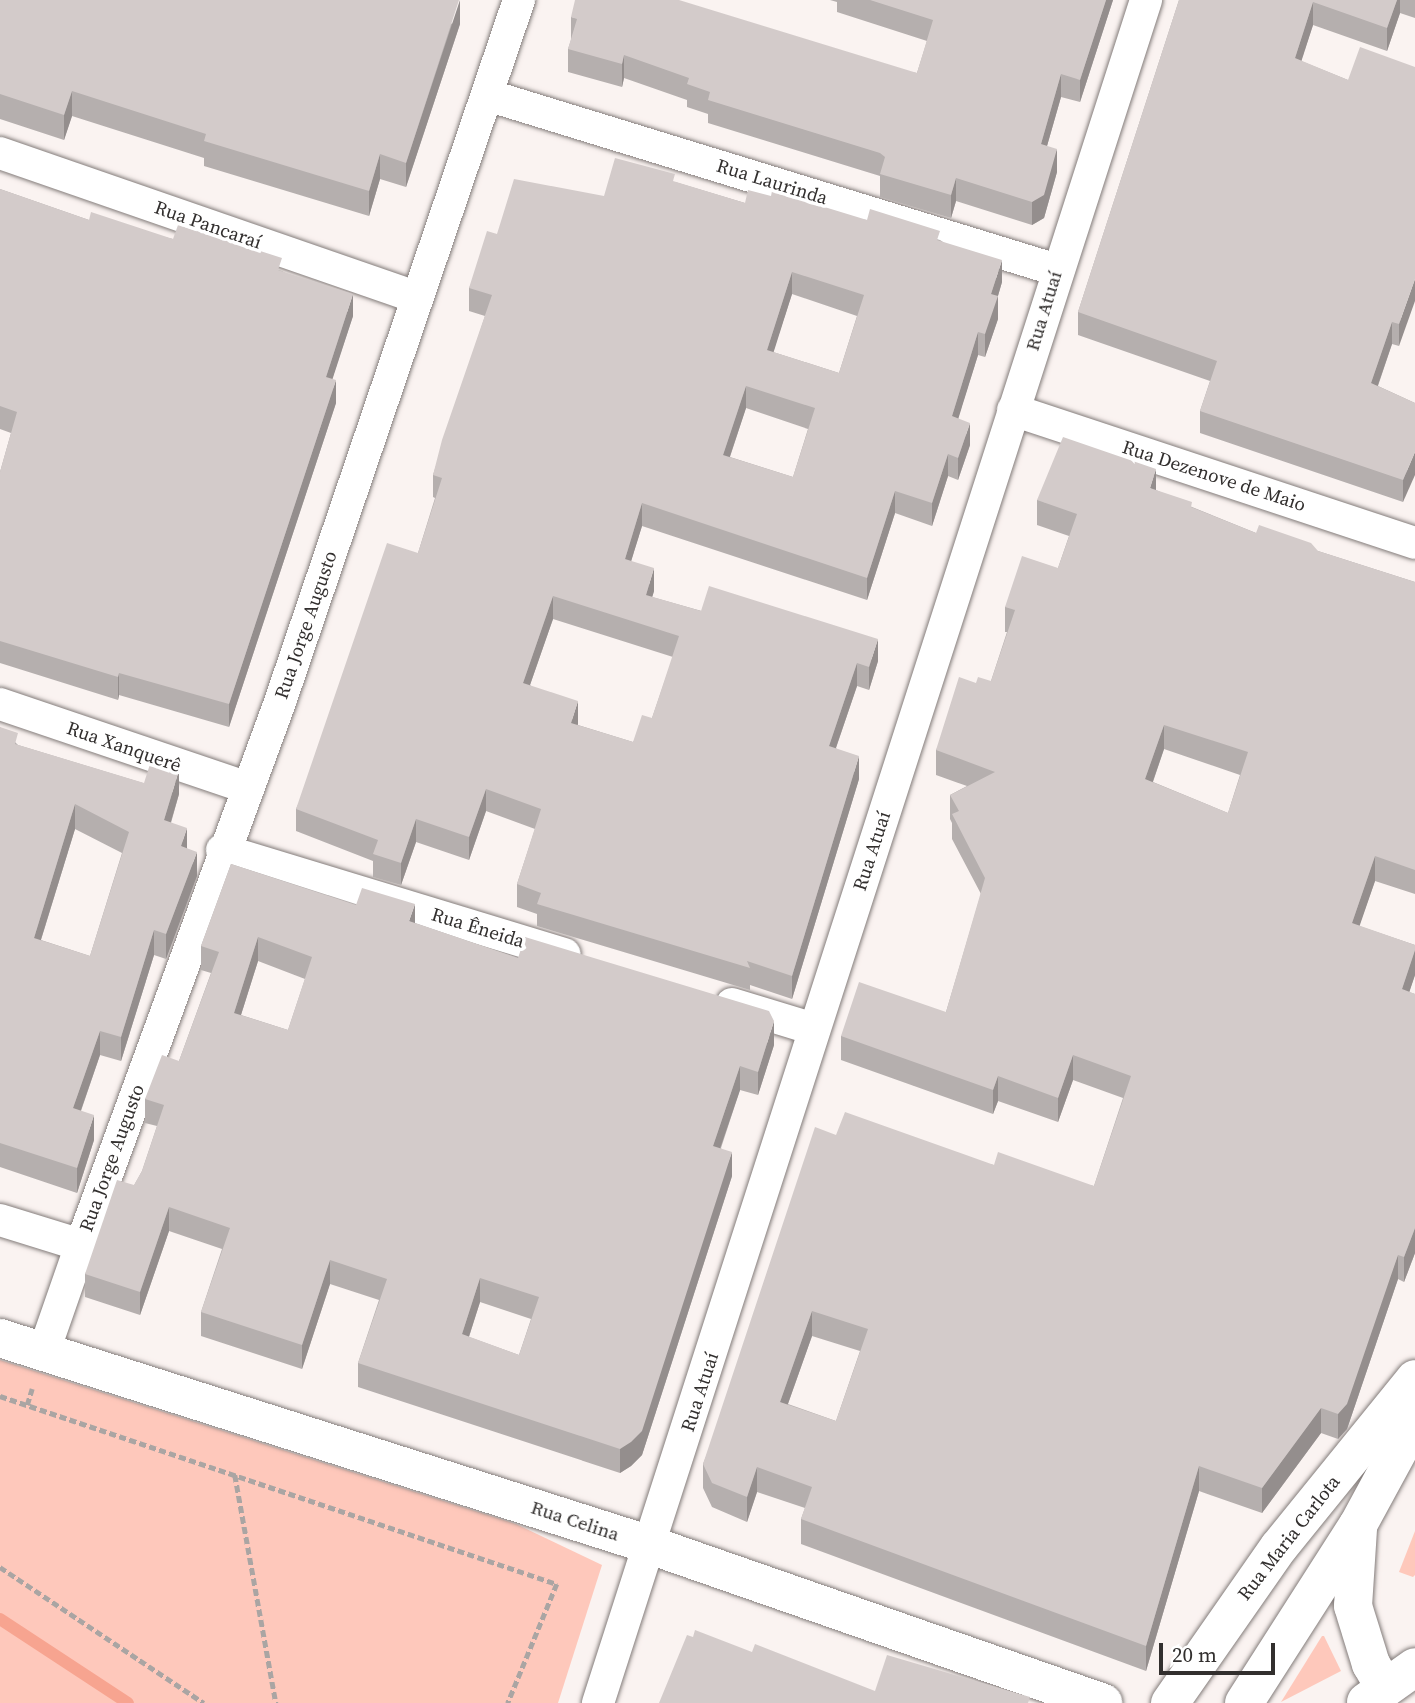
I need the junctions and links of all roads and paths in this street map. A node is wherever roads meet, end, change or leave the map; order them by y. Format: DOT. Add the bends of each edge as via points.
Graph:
graph roads {
  1 [pos="519,0"];
  2 [pos="1146,0"];
  3 [pos="487,94"];
  4 [pos="0,153"];
  5 [pos="1057,270"];
  6 [pos="417,297"];
  7 [pos="1013,410"];
  8 [pos="1415,543"];
  9 [pos="0,704"];
  10 [pos="248,788"];
  11 [pos="222,850"];
  12 [pos="591,962"];
  13 [pos="709,998"];
  14 [pos="814,1029"];
  15 [pos="0,1220"];
  16 [pos="80,1245"];
  17 [pos="0,1338"];
  18 [pos="44,1351"];
  19 [pos="1415,1379"];
  20 [pos="0,1396"];
  21 [pos="1415,1420"];
  22 [pos="236,1475"];
  23 [pos="1358,1525"];
  24 [pos="650,1545"];
  25 [pos="0,1567"];
  26 [pos="1388,1686"];
  27 [pos="204,1703"];
  28 [pos="276,1703"];
  29 [pos="508,1703"];
  30 [pos="598,1703"];
  31 [pos="1103,1703"];
  32 [pos="1170,1703"];
  33 [pos="1244,1703"];
  1 -- 3 [label="street, Rua Jorge Augusto"];
  2 -- 5 [label="street, Rua Atuaí"];
  3 -- 5 [label="street, Rua Laurinda"];
  3 -- 6 [label="street, Rua Jorge Augusto"];
  4 -- 6 [label="street, Rua Pancaraí"];
  5 -- 7 [label="street, Rua Atuaí"];
  6 -- 10 [label="street, Rua Jorge Augusto"];
  7 -- 8 [label="street, Rua Dezenove de Maio"];
  7 -- 14 [label="street, Rua Atuaí"];
  9 -- 10 [label="street, Rua Xanquerê"];
  10 -- 11 [label="street, Rua Jorge Augusto"];
  11 -- 12 [label="street, Rua Êneida"];
  11 -- 16 [label="street, Rua Jorge Augusto"];
  13 -- 14 [label="street"];
  14 -- 24 [label="street, Rua Atuaí"];
  15 -- 16 [label="street"];
  16 -- 18 [label="street"];
  17 -- 18 [label="street, Rua Celina"];
  18 -- 24 [label="street, Rua Celina"];
  19 -- 32 [label="street, Rua Maria Carlota" via="1279,1546"];
  20 -- 22 [label="path"];
  21 -- 23 [label="street"];
  22 -- 28 [label="path"];
  22 -- 29 [label="path" via="557,1584"];
  23 -- 26 [label="street" via="1353,1606 1371,1664"];
  23 -- 33 [label="street"];
  24 -- 30 [label="street, Rua Atuaí"];
  24 -- 31 [label="street, Rua Celina"];
  25 -- 27 [label="path"];
}
